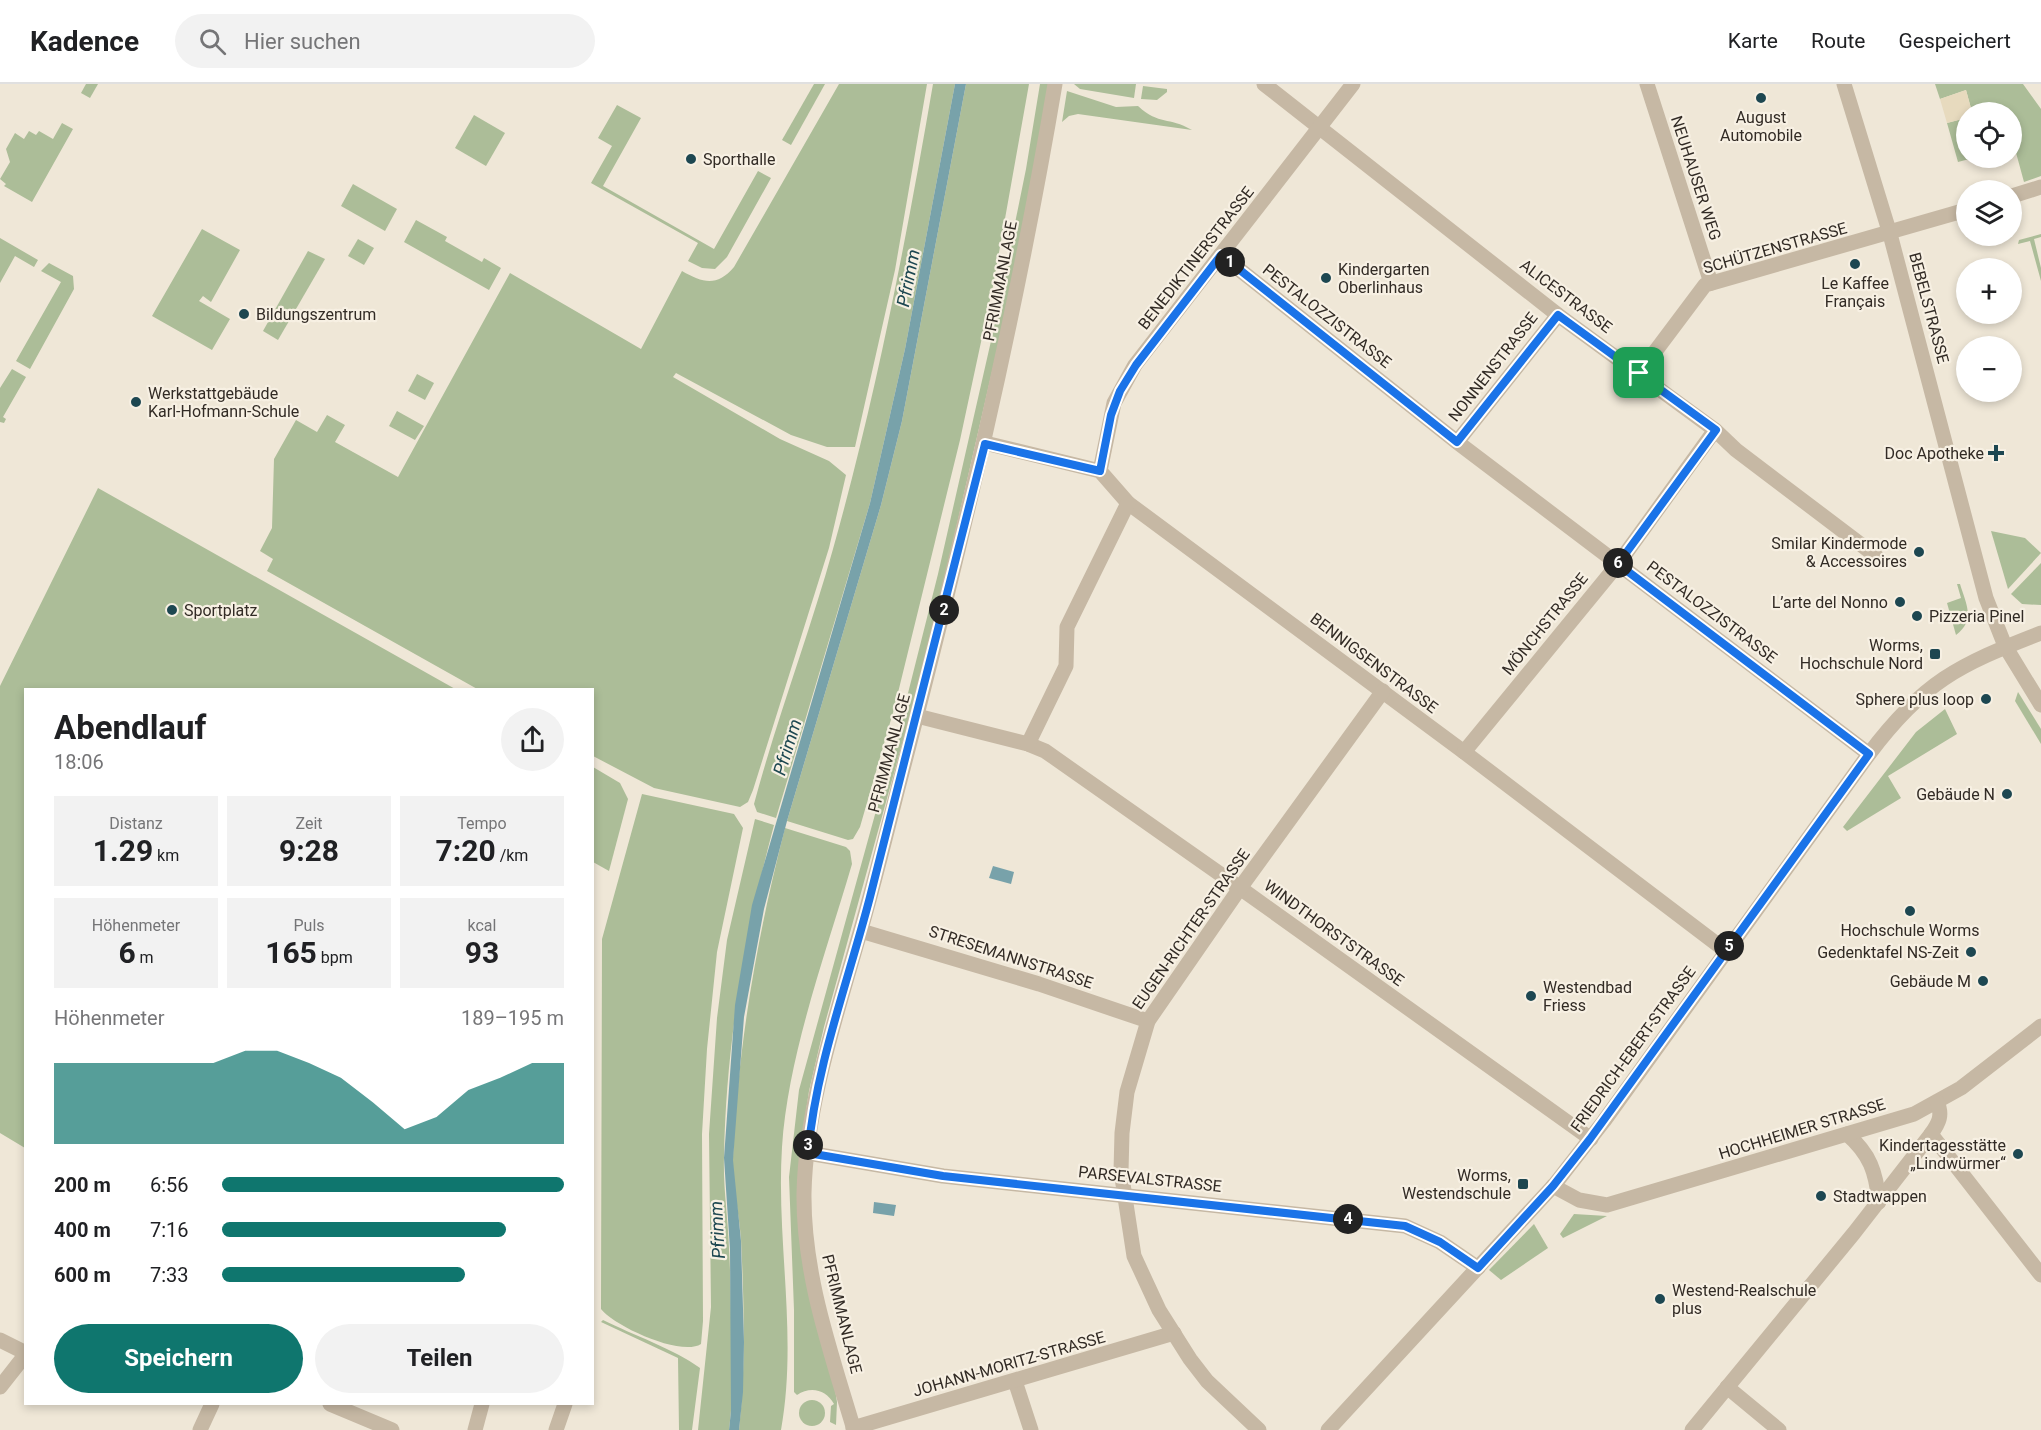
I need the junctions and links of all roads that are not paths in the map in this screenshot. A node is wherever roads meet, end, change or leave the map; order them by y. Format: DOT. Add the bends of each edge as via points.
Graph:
graph roads {
  1 [pos="1055,84"];
  2 [pos="1264,84"];
  3 [pos="1353,84"];
  4 [pos="1647,84"];
  5 [pos="1844,84"];
  6 [pos="1320,126"];
  7 [pos="2041,187"];
  8 [pos="2022,193"];
  9 [pos="1956,213"];
  10 [pos="1890,234"];
  11 [pos="1221,255"];
  12 [pos="1711,283"];
  13 [pos="1558,315"];
  14 [pos="1639,373"];
  15 [pos="1716,430"];
  16 [pos="1457,442"];
  17 [pos="985,444"];
  18 [pos="1100,471"];
  19 [pos="1128,503"];
  20 [pos="1876,556"];
  21 [pos="1618,564"];
  22 [pos="2041,633"];
  23 [pos="2005,646"];
  24 [pos="1383,692"];
  25 [pos="2041,705"];
  26 [pos="917,716"];
  27 [pos="1028,744"];
  28 [pos="1464,752"];
  29 [pos="1869,754"];
  30 [pos="1240,888"];
  31 [pos="861,931"];
  32 [pos="1726,951"];
  33 [pos="1148,1021"];
  34 [pos="2041,1026"];
  35 [pos="1937,1102"];
  36 [pos="1846,1134"];
  37 [pos="1931,1134"];
  38 [pos="1590,1139"];
  39 [pos="808,1153"];
  40 [pos="1553,1186"];
  41 [pos="1124,1194"];
  42 [pos="1879,1202"];
  43 [pos="1478,1268"];
  44 [pos="2041,1275"];
  45 [pos="1174,1333"];
  46 [pos="0,1340"];
  47 [pos="24,1352"];
  48 [pos="24,1356"];
  49 [pos="1015,1381"];
  50 [pos="0,1387"];
  51 [pos="1727,1387"];
  52 [pos="212,1405"];
  53 [pos="332,1405"];
  54 [pos="482,1405"];
  55 [pos="565,1405"];
  56 [pos="365,1425"];
  57 [pos="854,1429"];
  58 [pos="200,1430"];
  59 [pos="392,1430"];
  60 [pos="476,1430"];
  61 [pos="556,1430"];
  62 [pos="1031,1430"];
  63 [pos="1259,1430"];
  64 [pos="1328,1430"];
  65 [pos="1692,1430"];
  66 [pos="1779,1430"];
  1 -- 17 [label="street, PFRIMMANLAGE"];
  2 -- 6 [label="street, ALICESTRASSE"];
  3 -- 6 [label="street, BENEDIKTINERSTRASSE"];
  4 -- 12 [label="street, NEUHAUSER WEG"];
  5 -- 10 [label="street, BEBELSTRASSE"];
  6 -- 11 [label="street, BENEDIKTINERSTRASSE"];
  6 -- 13 [label="street, ALICESTRASSE"];
  7 -- 8 [label="street"];
  9 -- 10 [label="street, SCHÜTZENSTRASSE"];
  10 -- 12 [label="street, SCHÜTZENSTRASSE"];
  10 -- 23 [label="street, BEBELSTRASSE" via="1986,598"];
  11 -- 16 [label="street, PESTALOZZISTRASSE"];
  11 -- 18 [label="street, BENEDIKTINERSTRASSE" via="1120,391"];
  12 -- 14 [label="street, SCHÜTZENSTRASSE" via="1705,285"];
  13 -- 14 [label="street, ALICESTRASSE"];
  13 -- 16 [label="street, NONNENSTRASSE"];
  14 -- 15 [label="street, ALICESTRASSE"];
  15 -- 20 [label="street, ALICESTRASSE" via="1736,450"];
  15 -- 21 [label="street, MÖNCHSTRASSE"];
  16 -- 21 [label="street, PESTALOZZISTRASSE"];
  17 -- 18 [label="street"];
  17 -- 26 [label="street, PFRIMMANLAGE"];
  18 -- 19 [label="street, BENNIGSENSTRASSE"];
  19 -- 24 [label="street, BENNIGSENSTRASSE"];
  19 -- 27 [label="street" via="1067,627 1066,666"];
  21 -- 28 [label="street, MÖNCHSTRASSE"];
  21 -- 29 [label="street, PESTALOZZISTRASSE"];
  22 -- 23 [label="street, FRIEDRICH-EBERT-STRASSE"];
  23 -- 25 [label="street, BEBELSTRASSE"];
  23 -- 29 [label="street, FRIEDRICH-EBERT-STRASSE" via="1933,685 1905,709"];
  24 -- 28 [label="street, BENNIGSENSTRASSE"];
  24 -- 30 [label="street, EUGEN-RICHTER-STRASSE"];
  26 -- 27 [label="street, WINDTHORSTSTRASSE"];
  26 -- 31 [label="street, PFRIMMANLAGE"];
  27 -- 30 [label="street, WINDTHORSTSTRASSE" via="1045,751"];
  28 -- 32 [label="street, BENNIGSENSTRASSE"];
  29 -- 32 [label="street, FRIEDRICH-EBERT-STRASSE"];
  30 -- 33 [label="street, EUGEN-RICHTER-STRASSE"];
  30 -- 38 [label="street, WINDTHORSTSTRASSE"];
  31 -- 33 [label="street, STRESEMANNSTRASSE"];
  31 -- 39 [label="street, PFRIMMANLAGE" via="822,1068"];
  32 -- 38 [label="street, FRIEDRICH-EBERT-STRASSE"];
  33 -- 41 [label="street, EUGEN-RICHTER-STRASSE" via="1127,1092 1122,1133"];
  34 -- 35 [label="street, HOCHHEIMER STRASSE"];
  35 -- 36 [label="street, HOCHHEIMER STRASSE" via="1914,1114"];
  35 -- 37 [label="street" via="1940,1119"];
  36 -- 40 [label="street, HOCHHEIMER STRASSE" via="1606,1204 1579,1200"];
  36 -- 42 [label="street" via="1875,1170"];
  37 -- 42 [label="street"];
  37 -- 44 [label="street"];
  38 -- 40 [label="street, FRIEDRICH-EBERT-STRASSE"];
  39 -- 41 [label="street, PARSEVALSTRASSE" via="943,1176"];
  39 -- 57 [label="street, PFRIMMANLAGE" via="804,1210 809,1263"];
  40 -- 43 [label="street, FRIEDRICH-EBERT-STRASSE"];
  41 -- 43 [label="street, PARSEVALSTRASSE" via="1405,1226 1440,1242"];
  41 -- 45 [label="street, EUGEN-RICHTER-STRASSE" via="1134,1256"];
  42 -- 51 [label="street"];
  43 -- 64 [label="street"];
  45 -- 49 [label="street, JOHANN-MORITZ-STRASSE"];
  45 -- 63 [label="street, EUGEN-RICHTER-STRASSE" via="1207,1381"];
  46 -- 47 [label="street"];
  48 -- 50 [label="street"];
  49 -- 57 [label="street, JOHANN-MORITZ-STRASSE"];
  49 -- 62 [label="street"];
  51 -- 65 [label="street"];
  51 -- 66 [label="street"];
  52 -- 58 [label="street"];
  53 -- 56 [label="street"];
  54 -- 60 [label="street"];
  55 -- 61 [label="street"];
  56 -- 59 [label="street"];
}
